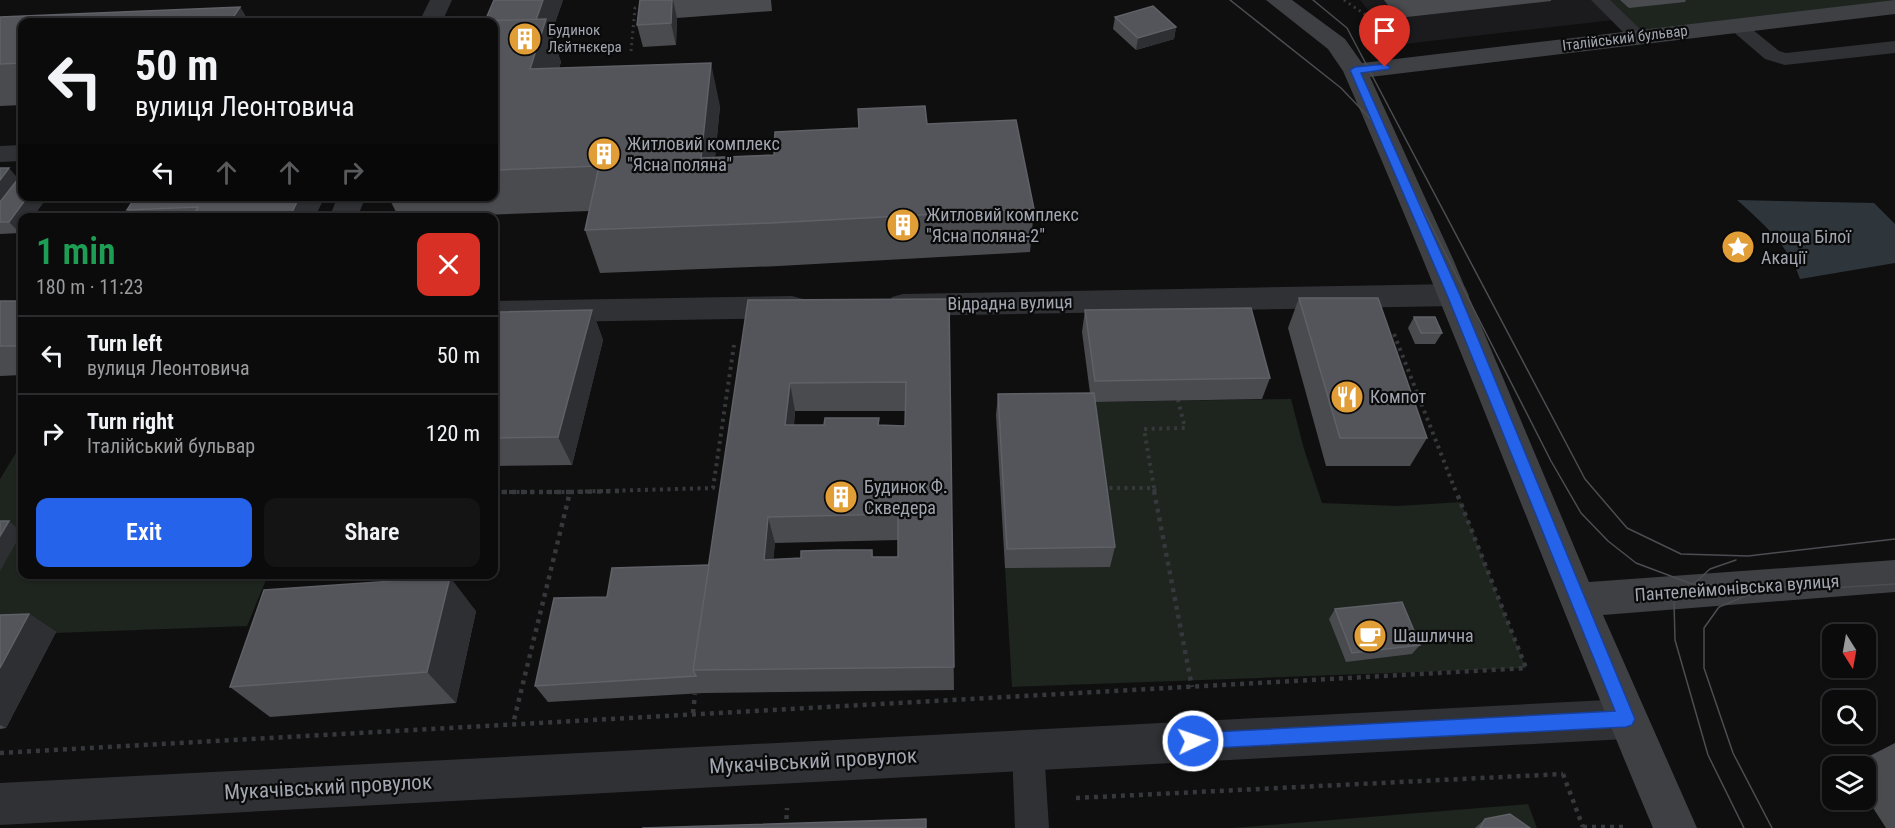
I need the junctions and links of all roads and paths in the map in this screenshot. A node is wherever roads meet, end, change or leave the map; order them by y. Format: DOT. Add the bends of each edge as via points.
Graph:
graph roads {
  1 [pos="441,0"];
  2 [pos="1277,0"];
  3 [pos="1600,0"];
  4 [pos="1895,7"];
  5 [pos="646,8"];
  6 [pos="433,18"];
  7 [pos="1736,25"];
  8 [pos="1637,36"];
  9 [pos="1895,47"];
  10 [pos="632,51"];
  11 [pos="1355,70"];
  12 [pos="18,153"];
  13 [pos="0,154"];
  14 [pos="1454,295"];
  15 [pos="873,305"];
  16 [pos="814,306"];
  17 [pos="498,312"];
  18 [pos="1394,333"];
  19 [pos="735,341"];
  20 [pos="1178,400"];
  21 [pos="1101,488"];
  22 [pos="1154,488"];
  23 [pos="498,492"];
  24 [pos="570,492"];
  25 [pos="1895,576"];
  26 [pos="1579,600"];
  27 [pos="1192,687"];
  28 [pos="695,694"];
  29 [pos="693,713"];
  30 [pos="1626,719"];
  31 [pos="513,724"];
  32 [pos="1028,750"];
  33 [pos="0,753"];
  34 [pos="0,804"];
  35 [pos="1032,828"];
  36 [pos="1675,828"];
  1 -- 6 [label="street"];
  2 -- 11 [label="main road" via="1337,44"];
  3 -- 8 [label="lane"];
  4 -- 7 [label="main road, Італійський бульвар"];
  5 -- 10 [label="path" via="635,8"];
  7 -- 8 [label="main road, Італійський бульвар"];
  7 -- 9 [label="lane" via="1772,55 1785,59"];
  8 -- 11 [label="main road, Італійський бульвар"];
  11 -- 14 [label="main road"];
  12 -- 13 [label="street"];
  14 -- 15 [label="street, Відрадна вулиця"];
  14 -- 26 [label="main road"];
  16 -- 17 [label="street"];
  18 -- 27 [label="path" via="1526,668"];
  19 -- 24 [label="path" via="713,488"];
  20 -- 22 [label="path" via="1185,428 1144,429"];
  21 -- 22 [label="path"];
  22 -- 27 [label="path"];
  23 -- 24 [label="path"];
  24 -- 31 [label="path"];
  25 -- 26 [label="main road, Пантелеймонівська вулиця"];
  26 -- 30 [label="main road"];
  27 -- 29 [label="path"];
  28 -- 29 [label="path"];
  29 -- 31 [label="path"];
  30 -- 32 [label="street, Мукачівський провулок"];
  30 -- 36 [label="main road"];
  31 -- 33 [label="path"];
  32 -- 34 [label="street, Мукачівський провулок"];
  32 -- 35 [label="lane"];
}
